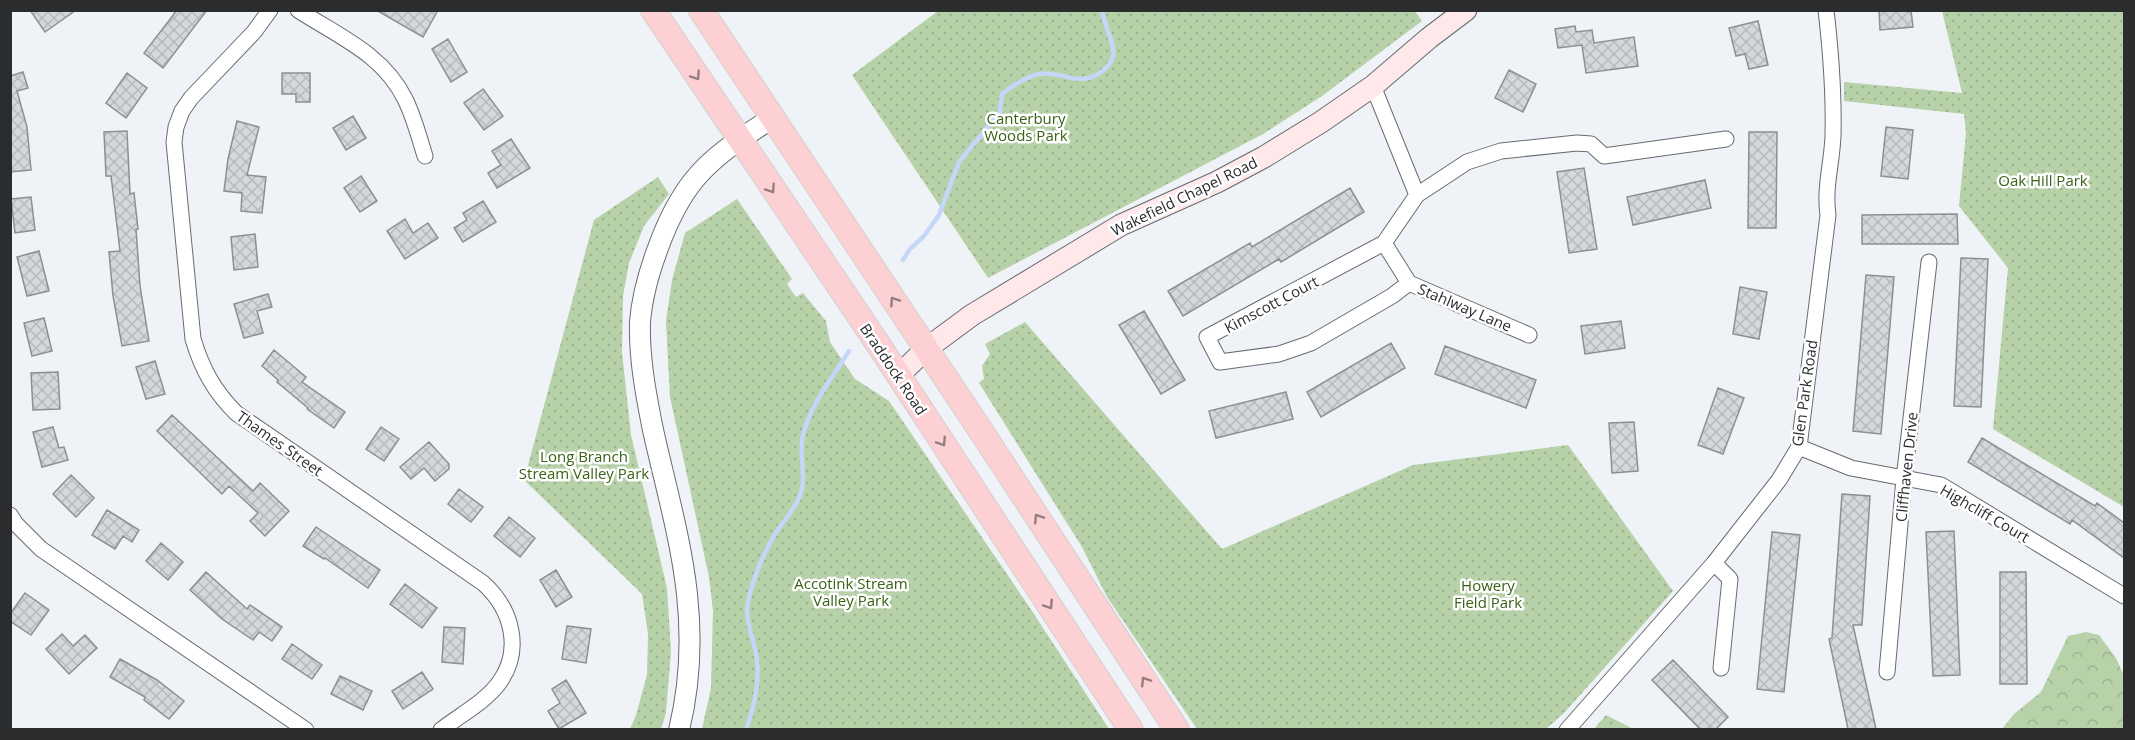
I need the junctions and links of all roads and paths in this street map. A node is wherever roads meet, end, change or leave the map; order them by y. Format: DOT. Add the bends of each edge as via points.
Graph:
graph roads {
  1 [pos="270,10"];
  2 [pos="298,10"];
  3 [pos="653,10"];
  4 [pos="700,10"];
  5 [pos="1466,10"];
  6 [pos="1826,10"];
  7 [pos="1372,86"];
  8 [pos="772,118"];
  9 [pos="1726,139"];
  10 [pos="739,140"];
  11 [pos="425,156"];
  12 [pos="1417,195"];
  13 [pos="1384,243"];
  14 [pos="1929,261"];
  15 [pos="1408,283"];
  16 [pos="1528,335"];
  17 [pos="926,349"];
  18 [pos="899,375"];
  19 [pos="1799,447"];
  20 [pos="1904,479"];
  21 [pos="10,515"];
  22 [pos="1714,563"];
  23 [pos="2124,596"];
  24 [pos="1721,668"];
  25 [pos="1887,672"];
  26 [pos="306,729"];
  27 [pos="441,729"];
  28 [pos="679,729"];
  29 [pos="1131,729"];
  30 [pos="1177,729"];
  31 [pos="1567,729"];
  1 -- 27 [label="street, Thames Street" via="191,98 176,127 174,142 193,339 208,380 236,413 483,583 503,605 513,635 507,669 487,695"];
  2 -- 11 [label="street" via="360,48 392,78 404,98"];
  3 -- 10 [label="main road, Braddock Road, one-way"];
  4 -- 8 [label="main road"];
  5 -- 7 [label="main road, Wakefield Chapel Road"];
  6 -- 19 [label="street, Glen Park Road" via="1833,74 1833,139 1826,195 1828,215"];
  7 -- 12 [label="street"];
  7 -- 17 [label="main road, Wakefield Chapel Road" via="1264,157 1121,225 972,315"];
  8 -- 10 [label="street"];
  17 -- 8 [label="main road, one-way"];
  9 -- 12 [label="street" via="1604,156 1591,144 1577,142 1502,151 1467,162"];
  10 -- 18 [label="main road, Braddock Road, one-way"];
  10 -- 28 [label="street" via="712,160 680,199 651,267 640,322 645,392 687,593 689,667"];
  12 -- 13 [label="street"];
  13 -- 15 [label="street, Stahlway Lane"];
  13 -- 15 [label="street, Kimscott Court" via="1208,337 1220,363 1279,354 1311,342"];
  14 -- 20 [label="street, Cliffhaven Drive"];
  15 -- 16 [label="street, Stahlway Lane"];
  17 -- 18 [label="main road, Wakefield Chapel Road"];
  30 -- 17 [label="main road, one-way"];
  18 -- 29 [label="main road, Braddock Road, one-way"];
  19 -- 20 [label="street, Highcliff Court" via="1851,468"];
  19 -- 22 [label="street, Glen Park Road" via="1779,480"];
  20 -- 23 [label="street, Highcliff Court" via="1941,486"];
  20 -- 25 [label="street, Cliffhaven Drive"];
  21 -- 26 [label="street" via="41,549"];
  22 -- 24 [label="street" via="1730,579"];
  22 -- 31 [label="street, Glen Park Road"];
}
